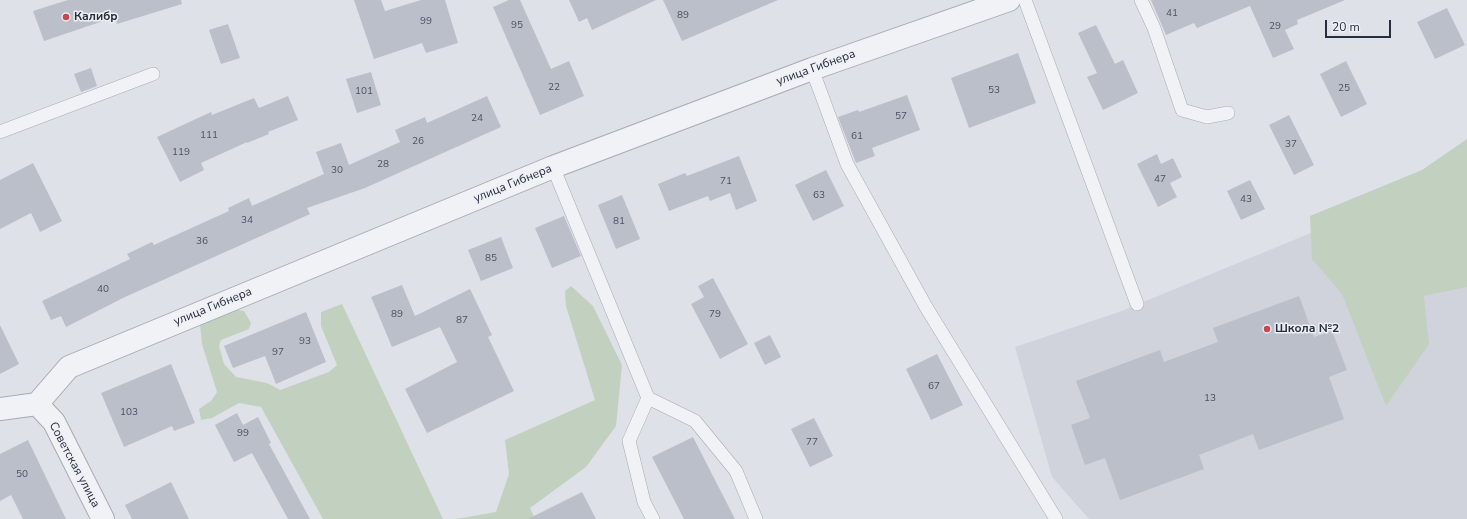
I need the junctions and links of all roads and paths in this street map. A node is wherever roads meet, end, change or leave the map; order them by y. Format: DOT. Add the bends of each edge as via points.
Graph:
graph roads {
  1 [pos="1009,0"];
  2 [pos="1025,0"];
  3 [pos="1141,0"];
  4 [pos="812,69"];
  5 [pos="153,74"];
  6 [pos="1228,113"];
  7 [pos="0,132"];
  8 [pos="554,167"];
  9 [pos="1137,304"];
  10 [pos="648,398"];
  11 [pos="37,404"];
  12 [pos="0,409"];
  13 [pos="103,519"];
  14 [pos="653,519"];
  15 [pos="756,519"];
  16 [pos="1056,519"];
  1 -- 4 [label="street, улица Гибнера"];
  2 -- 9 [label="lane"];
  3 -- 6 [label="lane" via="1154,28 1182,110 1207,117"];
  4 -- 8 [label="street, улица Гибнера"];
  4 -- 16 [label="lane" via="847,164 926,307"];
  5 -- 7 [label="lane"];
  8 -- 10 [label="lane"];
  8 -- 11 [label="street, улица Гибнера" via="69,367"];
  10 -- 14 [label="lane" via="629,441 644,502"];
  10 -- 15 [label="lane" via="695,421 736,471"];
  11 -- 12 [label="street"];
  11 -- 13 [label="street, Советская улица" via="54,422"];
}
